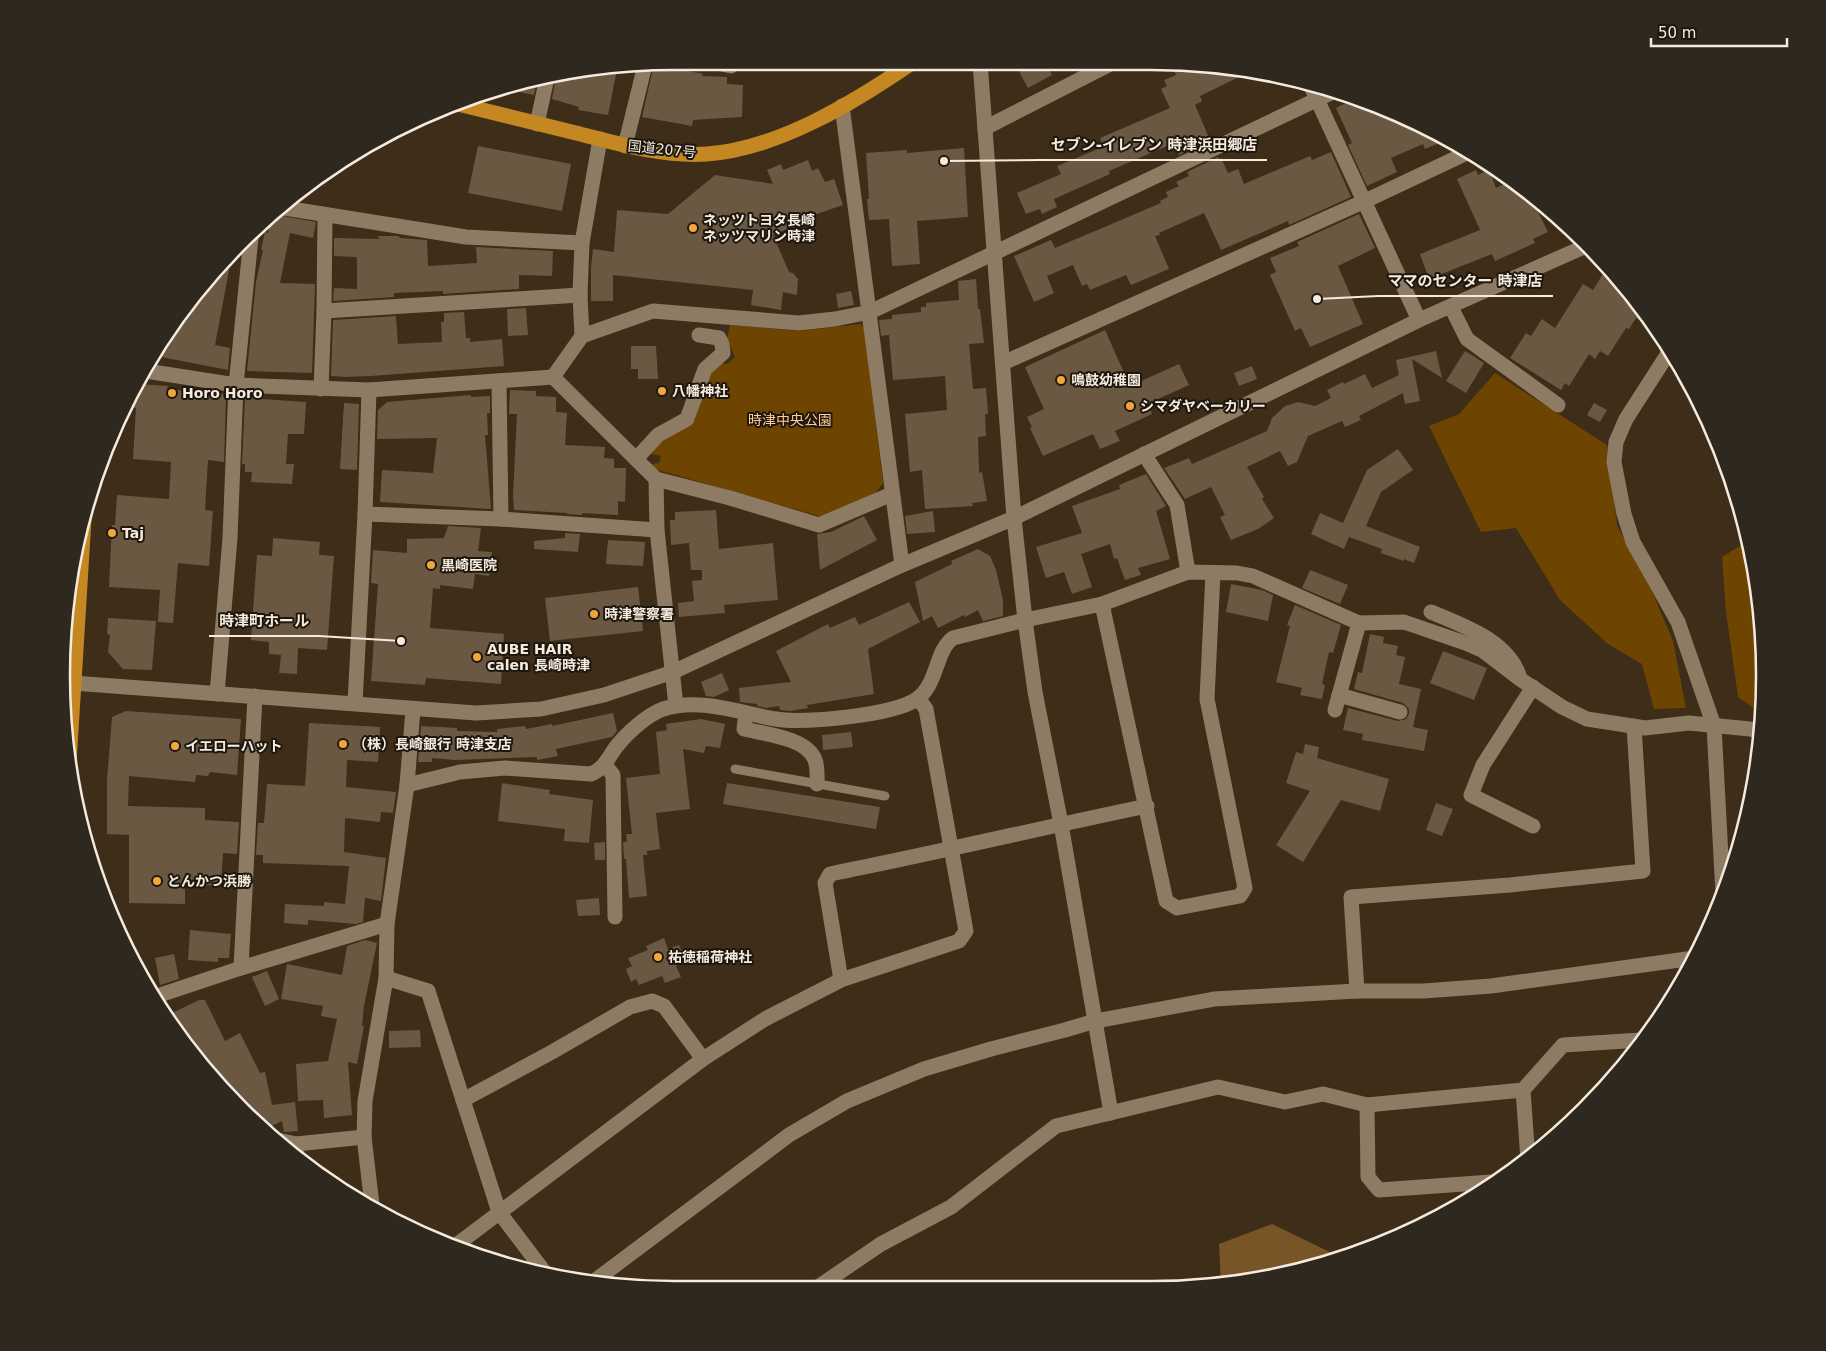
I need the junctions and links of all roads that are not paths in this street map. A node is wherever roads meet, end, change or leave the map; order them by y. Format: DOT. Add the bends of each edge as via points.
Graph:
graph roads {
  1 [pos="901,70"];
  2 [pos="981,70"];
  3 [pos="1098,70"];
  4 [pos="643,71"];
  5 [pos="546,85"];
  6 [pos="1315,93"];
  7 [pos="1324,96"];
  8 [pos="1318,99"];
  9 [pos="842,106"];
  10 [pos="469,107"];
  11 [pos="538,124"];
  12 [pos="985,128"];
  13 [pos="600,139"];
  14 [pos="624,146"];
  15 [pos="1460,156"];
  16 [pos="1365,201"];
  17 [pos="290,209"];
  18 [pos="325,215"];
  19 [pos="582,243"];
  20 [pos="250,244"];
  21 [pos="1580,249"];
  22 [pos="994,252"];
  23 [pos="580,296"];
  24 [pos="1451,307"];
  25 [pos="324,311"];
  26 [pos="870,312"];
  27 [pos="1420,320"];
  28 [pos="699,335"];
  29 [pos="582,336"];
  30 [pos="1665,358"];
  31 [pos="1003,363"];
  32 [pos="151,373"];
  33 [pos="553,377"];
  34 [pos="499,381"];
  35 [pos="236,386"];
  36 [pos="321,389"];
  37 [pos="369,390"];
  38 [pos="1558,405"];
  39 [pos="1144,454"];
  40 [pos="636,459"];
  41 [pos="656,479"];
  42 [pos="892,494"];
  43 [pos="365,514"];
  44 [pos="1014,518"];
  45 [pos="500,520"];
  46 [pos="657,530"];
  47 [pos="81,562"];
  48 [pos="902,566"];
  49 [pos="1188,572"];
  50 [pos="1213,573"];
  51 [pos="1102,604"];
  52 [pos="1432,612"];
  53 [pos="1025,620"];
  54 [pos="1359,623"];
  55 [pos="673,672"];
  56 [pos="73,683"];
  57 [pos="1526,683"];
  58 [pos="217,694"];
  59 [pos="1339,695"];
  60 [pos="256,696"];
  61 [pos="918,698"];
  62 [pos="355,703"];
  63 [pos="676,706"];
  64 [pos="413,709"];
  65 [pos="1335,710"];
  66 [pos="1400,712"];
  67 [pos="746,713"];
  68 [pos="71,715"];
  69 [pos="1634,726"];
  70 [pos="1714,726"];
  71 [pos="1754,729"];
  72 [pos="605,765"];
  73 [pos="735,769"];
  74 [pos="817,784"];
  75 [pos="407,785"];
  76 [pos="885,796"];
  77 [pos="1146,806"];
  78 [pos="1061,824"];
  79 [pos="1533,826"];
  80 [pos="951,850"];
  81 [pos="1722,875"];
  82 [pos="615,917"];
  83 [pos="387,924"];
  84 [pos="1685,959"];
  85 [pos="241,968"];
  86 [pos="386,978"];
  87 [pos="841,980"];
  88 [pos="1357,991"];
  89 [pos="161,995"];
  90 [pos="1095,1021"];
  91 [pos="1634,1040"];
  92 [pos="703,1059"];
  93 [pos="1523,1090"];
  94 [pos="463,1100"];
  95 [pos="1367,1105"];
  96 [pos="1111,1113"];
  97 [pos="364,1137"];
  98 [pos="298,1149"];
  99 [pos="1527,1149"];
  100 [pos="1481,1183"];
  101 [pos="371,1199"];
  102 [pos="500,1212"];
  103 [pos="461,1241"];
  104 [pos="539,1265"];
  105 [pos="600,1276"];
  106 [pos="827,1281"];
  1 -- 9 [label="highway, 国道207号"];
  2 -- 12 [label="street"];
  3 -- 12 [label="street"];
  4 -- 14 [label="street"];
  5 -- 11 [label="street"];
  6 -- 8 [label="street"];
  7 -- 8 [label="street"];
  8 -- 16 [label="street"];
  8 -- 22 [label="street"];
  9 -- 14 [label="highway, 国道207号" via="791,133 740,148 699,154 666,153"];
  9 -- 26 [label="street"];
  10 -- 11 [label="highway, 国道207号"];
  11 -- 13 [label="highway, 国道207号"];
  12 -- 22 [label="street"];
  13 -- 14 [label="highway, 国道207号"];
  13 -- 19 [label="street"];
  15 -- 16 [label="street"];
  16 -- 27 [label="street"];
  16 -- 31 [label="street"];
  17 -- 18 [label="street"];
  18 -- 19 [label="street" via="466,237"];
  18 -- 25 [label="street"];
  19 -- 23 [label="street"];
  20 -- 35 [label="street"];
  21 -- 24 [label="street"];
  22 -- 26 [label="street"];
  22 -- 31 [label="street"];
  23 -- 25 [label="street"];
  23 -- 29 [label="street"];
  24 -- 27 [label="street"];
  24 -- 38 [label="street" via="1467,339"];
  25 -- 36 [label="street"];
  26 -- 29 [label="street" via="799,323 653,311"];
  26 -- 42 [label="street"];
  27 -- 39 [label="street"];
  28 -- 40 [label="street" via="719,338 723,353 705,369 687,419 658,435"];
  29 -- 33 [label="street"];
  30 -- 70 [label="street" via="1626,419 1616,442 1614,462 1633,542 1678,622"];
  31 -- 44 [label="street"];
  32 -- 35 [label="street"];
  33 -- 34 [label="street"];
  33 -- 40 [label="street"];
  34 -- 37 [label="street"];
  34 -- 45 [label="street"];
  35 -- 36 [label="street"];
  35 -- 58 [label="street" via="230,538"];
  36 -- 37 [label="street"];
  37 -- 43 [label="street"];
  39 -- 44 [label="street"];
  39 -- 49 [label="street" via="1177,505"];
  40 -- 41 [label="street"];
  41 -- 42 [label="street" via="819,525"];
  41 -- 46 [label="street"];
  42 -- 48 [label="street"];
  43 -- 45 [label="street"];
  43 -- 62 [label="street"];
  44 -- 48 [label="street"];
  44 -- 53 [label="street"];
  45 -- 46 [label="street"];
  46 -- 55 [label="street"];
  47 -- 56 [label="highway"];
  48 -- 55 [label="street"];
  49 -- 50 [label="street"];
  49 -- 51 [label="street"];
  50 -- 54 [label="street" via="1253,576"];
  50 -- 77 [label="street" via="1207,699 1245,888 1240,896 1177,908 1166,901"];
  51 -- 53 [label="street"];
  51 -- 77 [label="street"];
  52 -- 57 [label="street" via="1474,630 1507,655"];
  53 -- 61 [label="street" via="954,638 947,643 933,680"];
  53 -- 78 [label="street" via="1035,692"];
  54 -- 57 [label="street" via="1404,622 1448,636 1482,650"];
  54 -- 59 [label="street"];
  55 -- 63 [label="street"];
  55 -- 64 [label="street" via="604,695 541,709 476,713"];
  56 -- 58 [label="street"];
  56 -- 68 [label="highway"];
  57 -- 69 [label="street" via="1587,719"];
  57 -- 79 [label="street" via="1471,794"];
  58 -- 60 [label="street"];
  59 -- 65 [label="street"];
  59 -- 66 [label="street"];
  60 -- 62 [label="street"];
  60 -- 85 [label="street"];
  61 -- 67 [label="street" via="900,707 825,720 778,720"];
  61 -- 80 [label="street" via="926,709"];
  62 -- 64 [label="street"];
  63 -- 67 [label="street" via="698,704"];
  63 -- 72 [label="street" via="647,717 616,746"];
  64 -- 75 [label="street"];
  67 -- 74 [label="street" via="744,729 795,742 806,748 815,760"];
  69 -- 70 [label="street" via="1645,728 1689,722"];
  69 -- 88 [label="street" via="1643,871 1510,885 1351,896"];
  70 -- 71 [label="street"];
  70 -- 81 [label="street"];
  72 -- 75 [label="street" via="591,774 505,768 460,772"];
  72 -- 82 [label="street" via="612,775"];
  73 -- 74 [label="lane"];
  74 -- 76 [label="lane"];
  75 -- 83 [label="street"];
  77 -- 78 [label="street"];
  78 -- 80 [label="street"];
  78 -- 90 [label="street"];
  80 -- 87 [label="street" via="966,931 959,941"];
  80 -- 87 [label="street" via="830,874 825,883"];
  83 -- 85 [label="street"];
  83 -- 86 [label="street"];
  84 -- 88 [label="street" via="1491,986"];
  85 -- 89 [label="street"];
  86 -- 94 [label="street" via="428,991"];
  86 -- 97 [label="street" via="368,1078"];
  87 -- 92 [label="street" via="765,1019"];
  88 -- 90 [label="street" via="1214,999"];
  90 -- 96 [label="street"];
  90 -- 105 [label="street" via="924,1069 847,1101 789,1135"];
  91 -- 93 [label="street" via="1563,1045"];
  92 -- 94 [label="street" via="664,1006 652,1001 630,1006"];
  92 -- 102 [label="street"];
  93 -- 95 [label="street"];
  93 -- 99 [label="street"];
  94 -- 102 [label="street"];
  95 -- 96 [label="street" via="1323,1094 1285,1102 1218,1087"];
  95 -- 100 [label="street" via="1368,1177 1379,1190"];
  96 -- 106 [label="street" via="1056,1126 951,1207 881,1244"];
  97 -- 98 [label="street"];
  97 -- 101 [label="street"];
  102 -- 103 [label="street"];
  102 -- 104 [label="street"];
}
